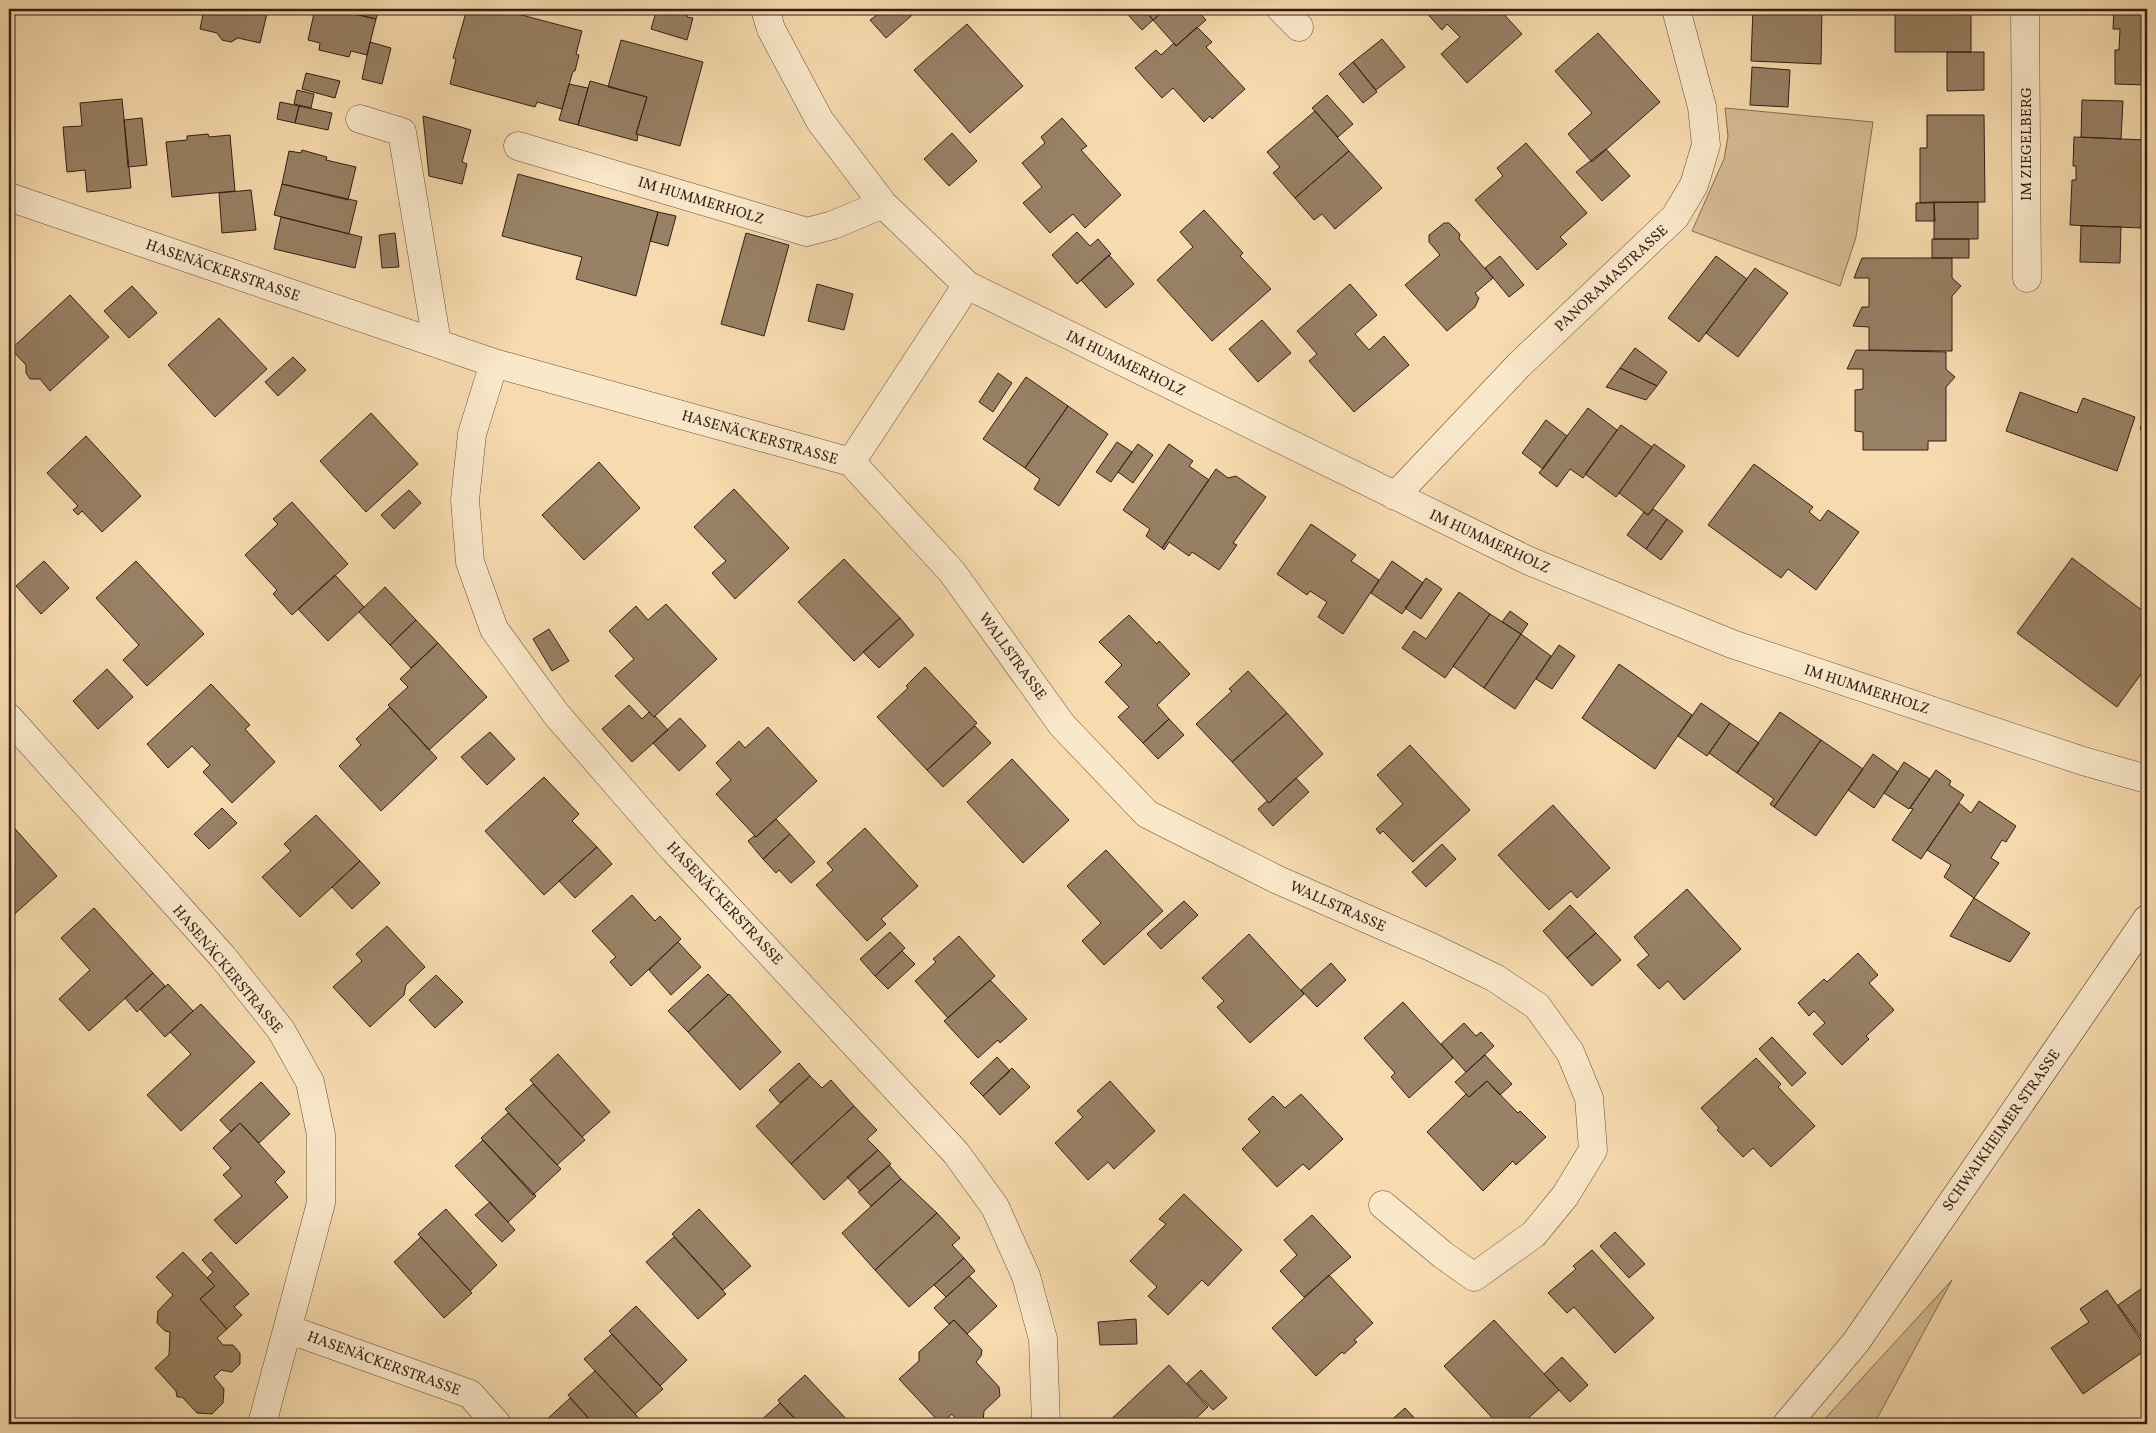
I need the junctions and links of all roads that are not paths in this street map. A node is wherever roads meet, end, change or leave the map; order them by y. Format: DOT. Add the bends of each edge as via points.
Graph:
graph roads {
  1 [pos="764,9"];
  2 [pos="1676,9"];
  3 [pos="2025,9"];
  4 [pos="360,119"];
  5 [pos="518,146"];
  6 [pos="9,197"];
  7 [pos="883,204"];
  8 [pos="2027,278"];
  9 [pos="967,285"];
  10 [pos="437,343"];
  11 [pos="494,362"];
  12 [pos="850,462"];
  13 [pos="1396,496"];
  14 [pos="9,718"];
  15 [pos="2147,779"];
  16 [pos="2147,919"];
  17 [pos="1383,1205"];
  18 [pos="288,1329"];
  19 [pos="262,1424"];
  20 [pos="497,1424"];
  21 [pos="1046,1424"];
  22 [pos="1787,1424"];
  1 -- 7 [label="street, IM HUMMERHOLZ" via="771,29 820,121"];
  2 -- 13 [label="street, PANORAMASTRASSE" via="1702,107 1706,145 1694,185 1685,201 1675,217 1519,365"];
  3 -- 8 [label="street, IM ZIEGELBERG"];
  4 -- 10 [label="street" via="402,132"];
  5 -- 7 [label="street, IM HUMMERHOLZ" via="806,232 833,225"];
  6 -- 10 [label="street, HASENÄCKERSTRASSE"];
  7 -- 9 [label="street, IM HUMMERHOLZ"];
  9 -- 12 [label="street, HASENÄCKERSTRASSE"];
  9 -- 13 [label="street, IM HUMMERHOLZ"];
  10 -- 11 [label="street, HASENÄCKERSTRASSE"];
  11 -- 12 [label="street, HASENÄCKERSTRASSE"];
  11 -- 21 [label="street, HASENÄCKERSTRASSE" via="472,434 464,500 470,562 494,629 556,714 673,849 956,1153 995,1207 1026,1276 1043,1339"];
  12 -- 17 [label="street, WALLSTRASSE" via="952,572 1062,725 1147,814 1278,880 1495,978 1537,1006 1570,1052 1589,1098 1593,1150 1565,1196 1534,1234 1474,1276 1443,1256"];
  13 -- 15 [label="street, IM HUMMERHOLZ" via="1529,561 1732,644 2083,761"];
  14 -- 18 [label="street, HASENÄCKERSTRASSE" via="222,957 281,1030 310,1082 321,1135 321,1203"];
  16 -- 22 [label="street, SCHWAIKHEIMER STRASSE" via="1856,1342"];
  18 -- 19 [label="street, HASENÄCKERSTRASSE"];
  18 -- 20 [label="street, HASENÄCKERSTRASSE" via="470,1394"];
}
